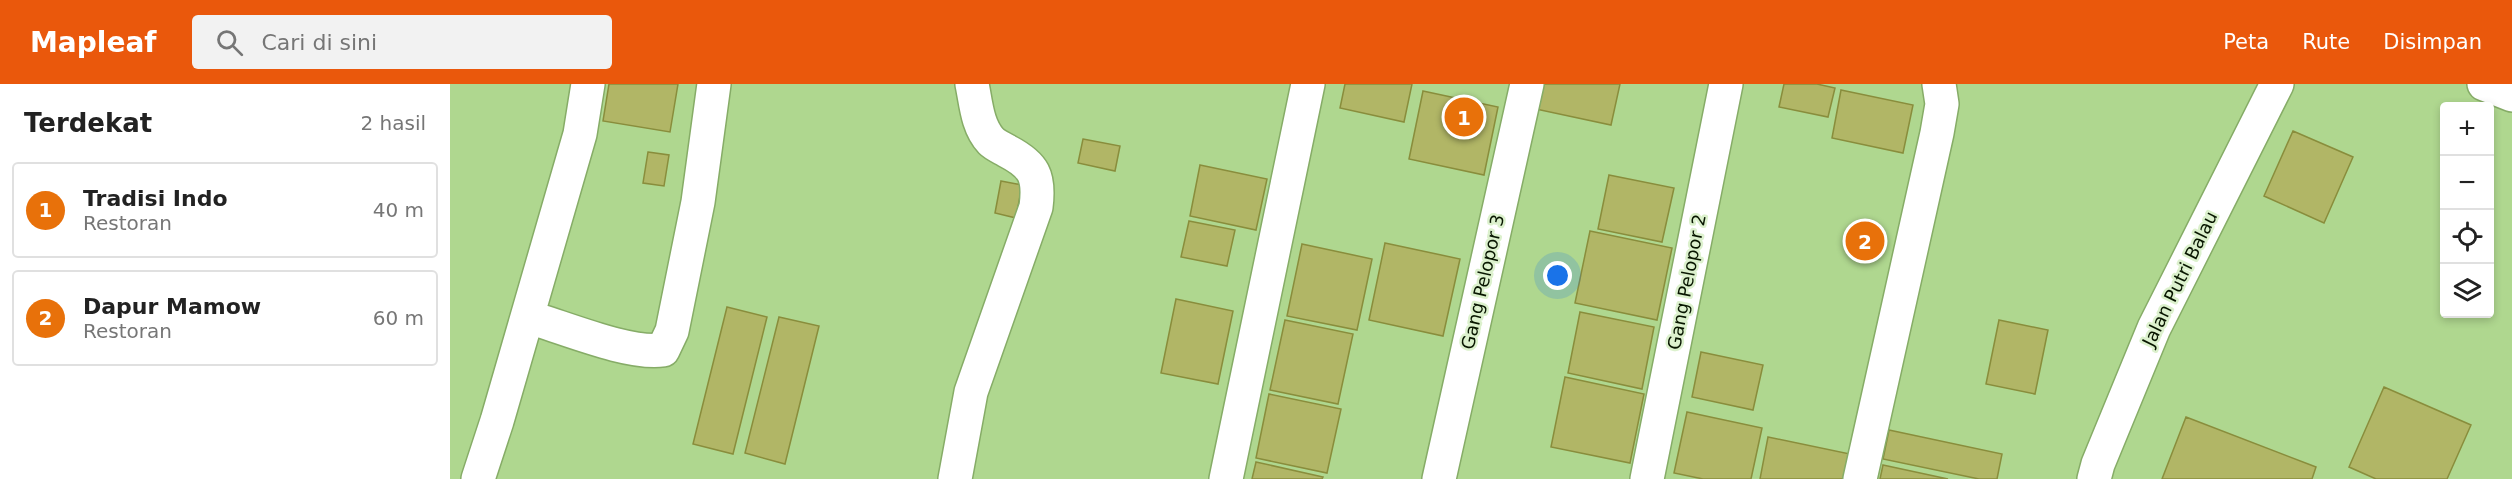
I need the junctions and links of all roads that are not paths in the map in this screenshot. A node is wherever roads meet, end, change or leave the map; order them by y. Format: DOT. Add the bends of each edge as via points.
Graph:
graph roads {
  1 [pos="588,84"];
  2 [pos="714,84"];
  3 [pos="972,84"];
  4 [pos="1308,84"];
  5 [pos="1527,84"];
  6 [pos="1726,84"];
  7 [pos="1939,84"];
  8 [pos="2277,84"];
  9 [pos="2484,84"];
  10 [pos="2512,95"];
  11 [pos="528,317"];
  12 [pos="478,479"];
  13 [pos="955,479"];
  14 [pos="1226,479"];
  15 [pos="1439,479"];
  16 [pos="1647,479"];
  17 [pos="1860,479"];
  18 [pos="2094,479"];
  1 -- 11 [label="street" via="580,134"];
  2 -- 11 [label="street" via="696,213 672,331 663,350 632,349"];
  3 -- 13 [label="street" via="981,127 992,142 1032,169 1038,190 1036,207 971,392"];
  4 -- 14 [label="street"];
  5 -- 15 [label="street, Gang Pelopor 3"];
  6 -- 16 [label="street, Gang Pelopor 2"];
  7 -- 17 [label="street" via="1942,105 1937,133"];
  8 -- 18 [label="street, Jalan Putri Balau" via="2154,328"];
  9 -- 10 [label="street"];
  11 -- 12 [label="street"];
}
